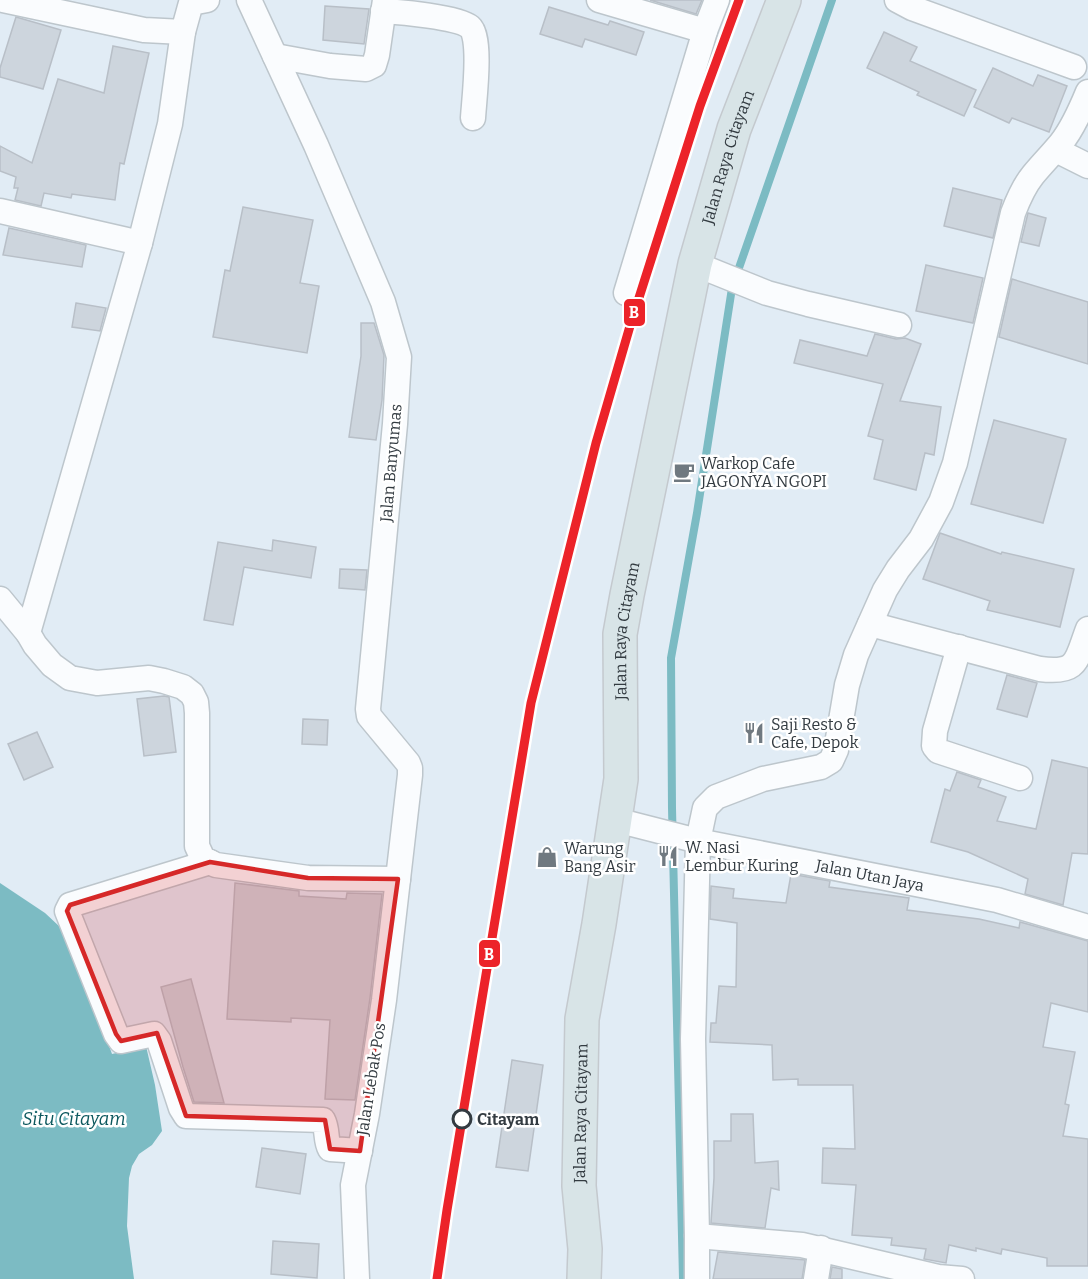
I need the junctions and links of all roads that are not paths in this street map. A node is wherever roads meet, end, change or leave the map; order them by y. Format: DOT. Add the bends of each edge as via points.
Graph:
graph roads {
  1 [pos="3,0"];
  2 [pos="249,0"];
  3 [pos="599,0"];
  4 [pos="717,0"];
  5 [pos="784,0"];
  6 [pos="897,0"];
  7 [pos="197,1"];
  8 [pos="384,6"];
  9 [pos="705,31"];
  10 [pos="183,32"];
  11 [pos="275,56"];
  12 [pos="1074,67"];
  13 [pos="1088,92"];
  14 [pos="473,118"];
  15 [pos="1056,150"];
  16 [pos="1088,166"];
  17 [pos="0,211"];
  18 [pos="140,243"];
  19 [pos="706,268"];
  20 [pos="626,293"];
  21 [pos="899,325"];
  22 [pos="0,599"];
  23 [pos="870,624"];
  24 [pos="1088,629"];
  25 [pos="28,633"];
  26 [pos="959,647"];
  27 [pos="1020,778"];
  28 [pos="629,823"];
  29 [pos="690,839"];
  30 [pos="210,862"];
  31 [pos="398,879"];
  32 [pos="1088,927"];
  33 [pos="360,1151"];
  34 [pos="698,1236"];
  35 [pos="821,1248"];
  36 [pos="357,1279"];
  37 [pos="584,1279"];
  38 [pos="697,1279"];
  39 [pos="816,1279"];
  40 [pos="962,1279"];
  1 -- 10 [label="street" via="144,30"];
  2 -- 11 [label="street, Jalan Banyumas"];
  3 -- 9 [label="street"];
  4 -- 9 [label="street"];
  5 -- 19 [label="main road, Jalan Raya Citayam" via="734,129"];
  6 -- 12 [label="street"];
  7 -- 10 [label="street"];
  8 -- 11 [label="street" via="377,55 374,65 366,69"];
  8 -- 14 [label="street" via="470,27 476,48"];
  9 -- 20 [label="street"];
  10 -- 18 [label="street" via="170,124"];
  11 -- 31 [label="street, Jalan Banyumas" via="383,302 399,357 368,709 369,716 410,768"];
  13 -- 15 [label="street"];
  15 -- 16 [label="street"];
  15 -- 23 [label="street" via="1032,176 1013,213 955,463 942,502 885,590"];
  17 -- 18 [label="street"];
  18 -- 25 [label="street"];
  19 -- 21 [label="street" via="767,293"];
  19 -- 28 [label="main road, Jalan Raya Citayam" via="620,634 621,779"];
  22 -- 25 [label="street"];
  23 -- 26 [label="street"];
  23 -- 29 [label="street" via="847,685 831,761 821,767 763,779 716,797 705,808"];
  24 -- 26 [label="street" via="1075,664 1066,670 1040,669"];
  25 -- 30 [label="street" via="52,665 70,678 97,683 149,678 183,687 192,694 197,713 197,846 203,859"];
  26 -- 27 [label="street" via="934,746 938,751"];
  28 -- 29 [label="street, Jalan Utan Jaya"];
  28 -- 37 [label="main road, Jalan Raya Citayam" via="582,1019 579,1186"];
  29 -- 32 [label="street, Jalan Utan Jaya" via="997,900"];
  29 -- 34 [label="street"];
  30 -- 31 [label="street" via="308,878"];
  30 -- 33 [label="street" via="69,905 67,911 116,1034 121,1041 154,1034 186,1116 323,1120 330,1149"];
  31 -- 33 [label="street, Jalan Lebak Pos"];
  33 -- 36 [label="street, Jalan Lebak Pos" via="353,1185"];
  34 -- 35 [label="street"];
  34 -- 38 [label="street"];
  35 -- 39 [label="street"];
  35 -- 40 [label="street"];
}
